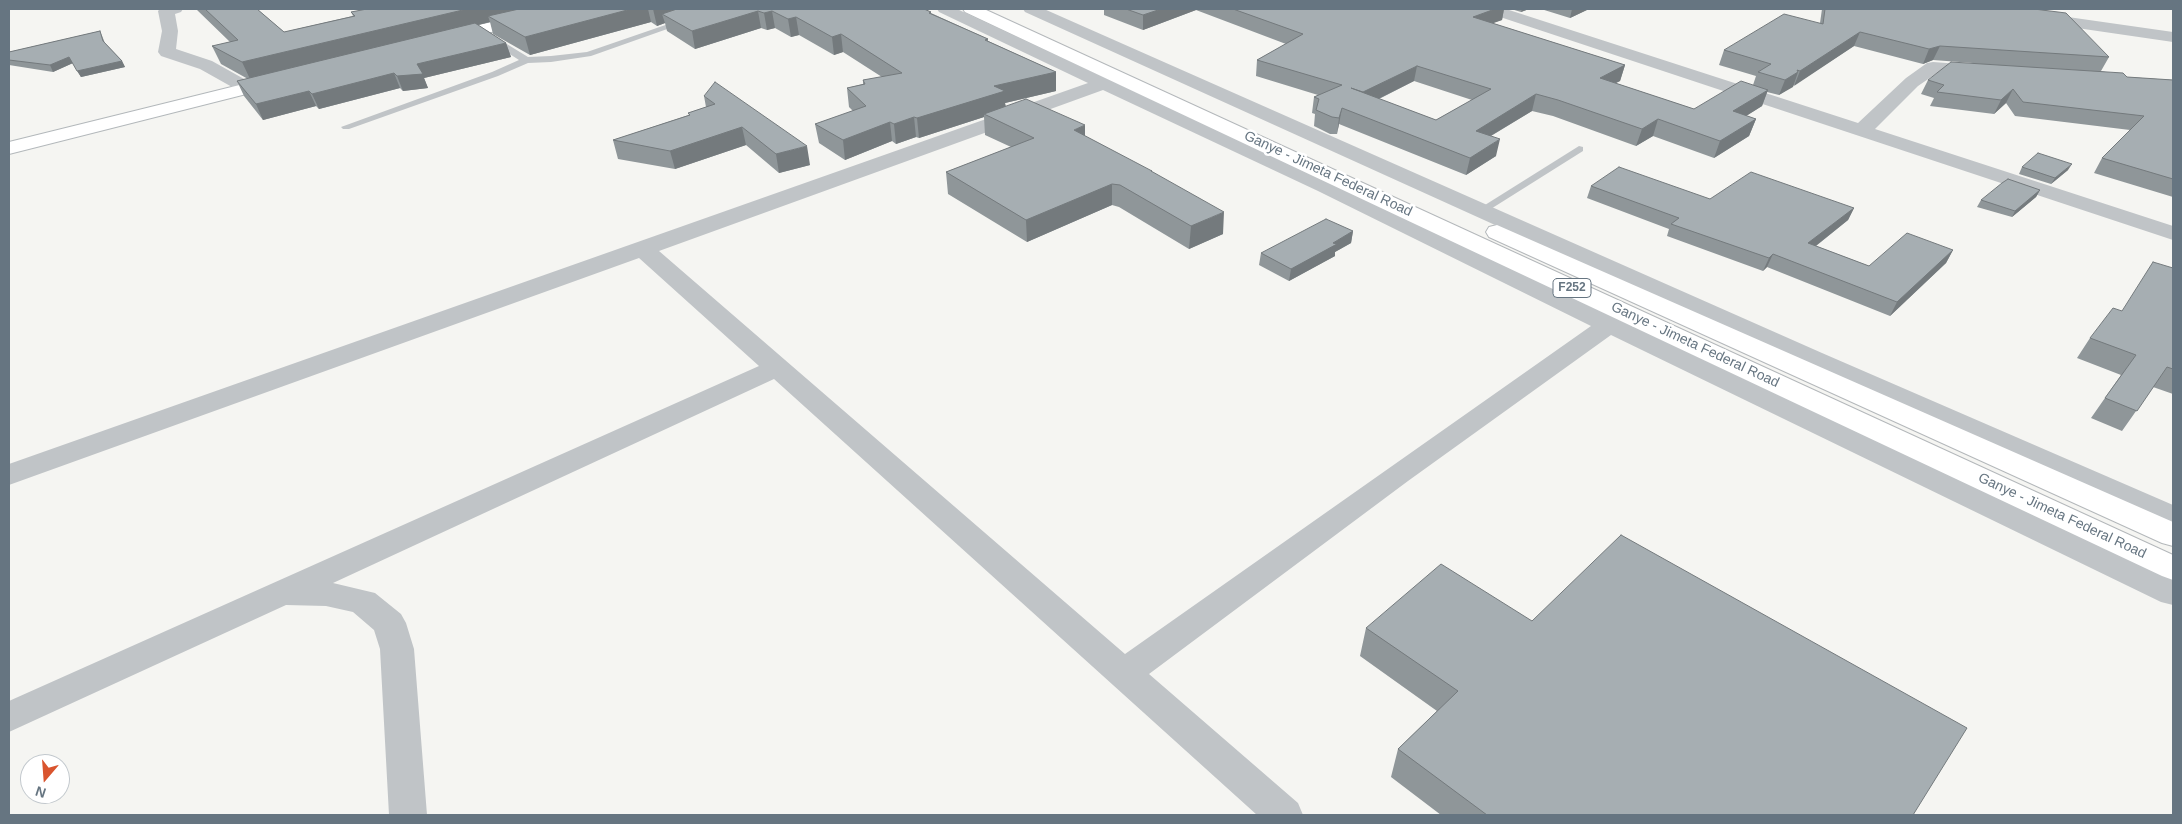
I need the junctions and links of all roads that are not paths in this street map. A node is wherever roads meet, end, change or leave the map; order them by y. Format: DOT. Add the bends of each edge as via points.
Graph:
graph roads {
  1 [pos="175,9"];
  2 [pos="551,9"];
  3 [pos="570,9"];
  4 [pos="944,9"];
  5 [pos="971,9"];
  6 [pos="1002,9"];
  7 [pos="1031,9"];
  8 [pos="1492,9"];
  9 [pos="1981,9"];
  10 [pos="692,20"];
  11 [pos="478,30"];
  12 [pos="2173,37"];
  13 [pos="430,42"];
  14 [pos="526,60"];
  15 [pos="1996,71"];
  16 [pos="295,76"];
  17 [pos="1102,84"];
  18 [pos="246,88"];
  19 [pos="346,127"];
  20 [pos="1861,130"];
  21 [pos="9,148"];
  22 [pos="1579,149"];
  23 [pos="1482,210"];
  24 [pos="2173,233"];
  25 [pos="642,248"];
  26 [pos="1610,324"];
  27 [pos="778,367"];
  28 [pos="9,475"];
  29 [pos="2173,517"];
  30 [pos="2173,535"];
  31 [pos="2173,568"];
  32 [pos="2173,593"];
  33 [pos="277,594"];
  34 [pos="1124,673"];
  35 [pos="9,716"];
  36 [pos="408,815"];
  37 [pos="1284,815"];
  1 -- 18 [label="street" via="166,11 170,31 167,52 206,65"];
  2 -- 11 [label="main road"];
  3 -- 11 [label="main road"];
  4 -- 17 [label="street"];
  5 -- 31 [label="main road, Ganye - Jimeta Federal Road / F252"];
  6 -- 30 [label="main road, Ganye - Jimeta Federal Road / F252"];
  7 -- 23 [label="street"];
  8 -- 20 [label="street"];
  9 -- 12 [label="street"];
  10 -- 14 [label="lane" via="588,54"];
  11 -- 13 [label="main road"];
  11 -- 14 [label="lane"];
  14 -- 19 [label="lane"];
  15 -- 20 [label="street" via="1933,67 1912,82"];
  16 -- 18 [label="main road"];
  17 -- 25 [label="street"];
  17 -- 26 [label="street"];
  18 -- 21 [label="main road"];
  20 -- 24 [label="street"];
  22 -- 23 [label="lane"];
  23 -- 29 [label="street"];
  25 -- 27 [label="street"];
  25 -- 28 [label="street"];
  26 -- 32 [label="street"];
  26 -- 34 [label="street"];
  27 -- 33 [label="street"];
  27 -- 34 [label="street"];
  33 -- 35 [label="street"];
  33 -- 36 [label="street" via="326,594 363,602 389,623 396,649"];
  34 -- 37 [label="street"];
}
